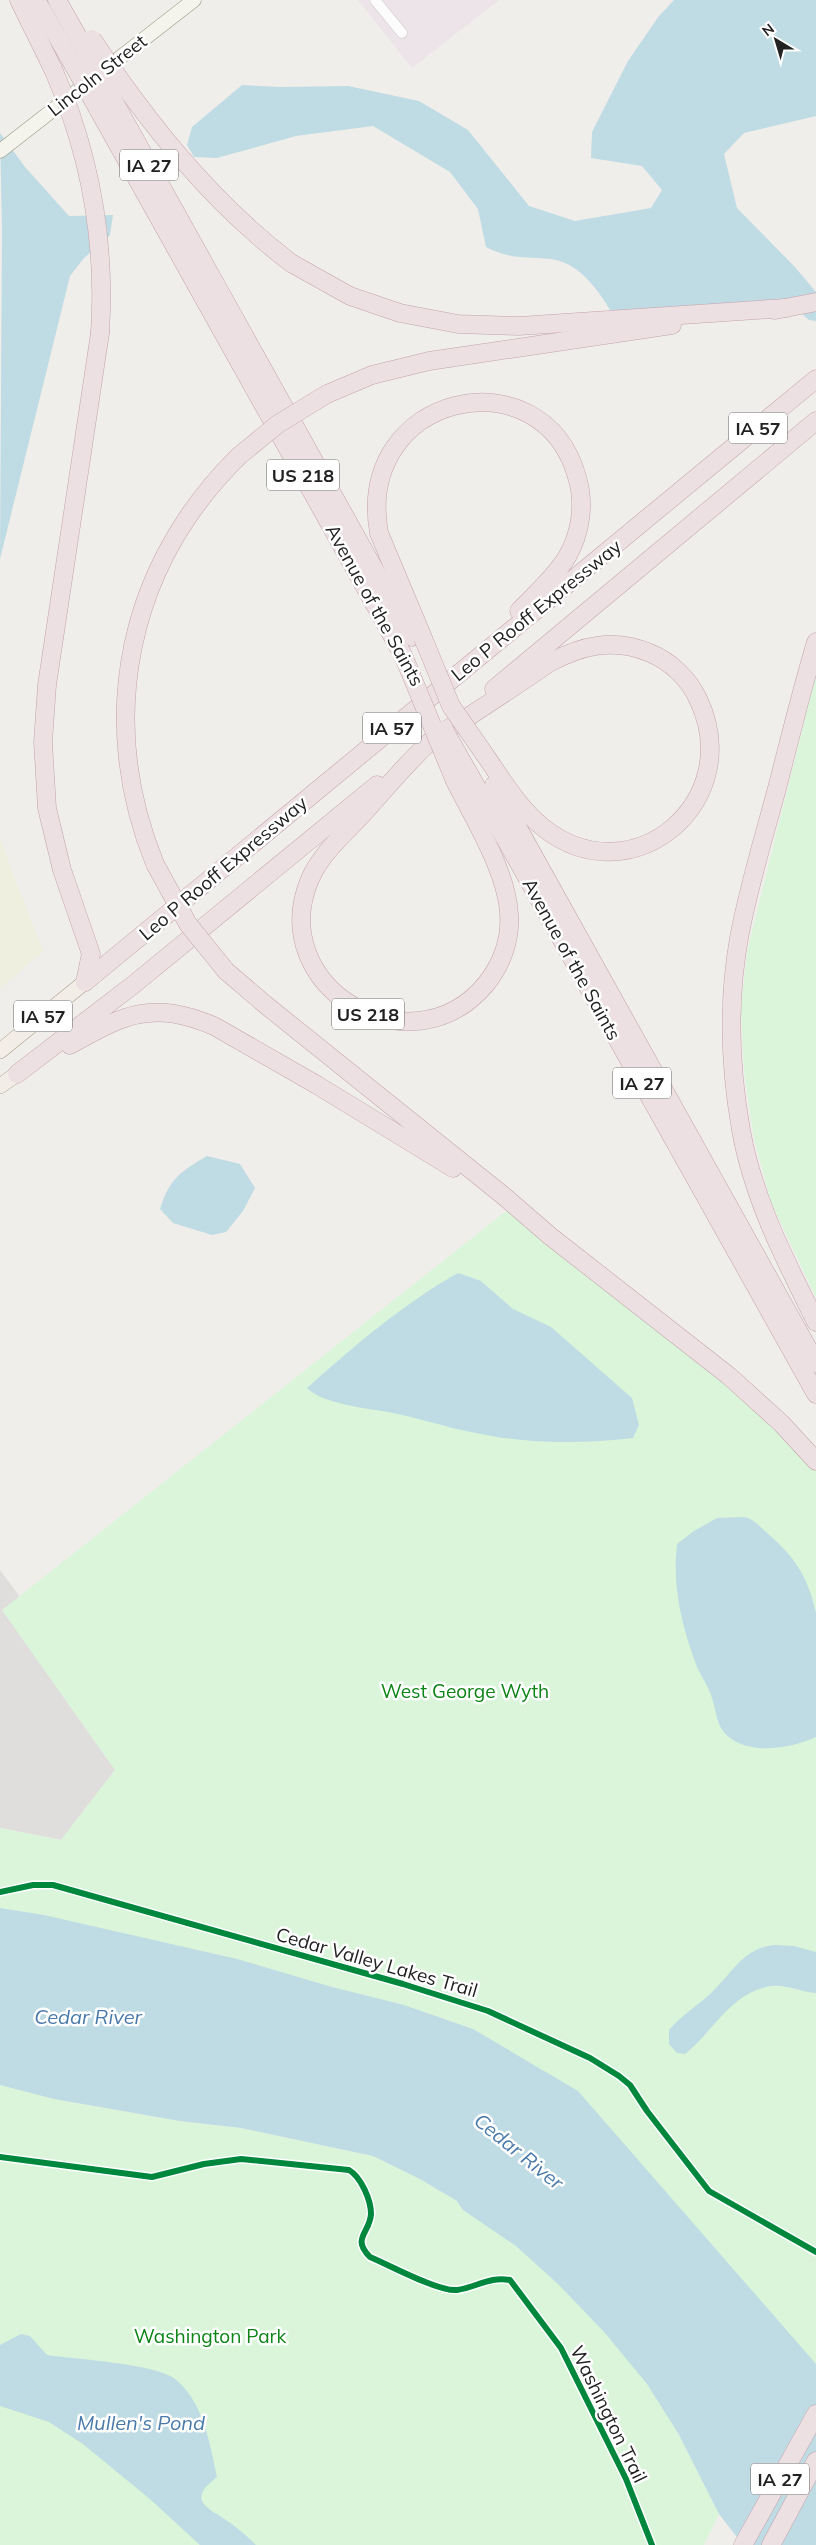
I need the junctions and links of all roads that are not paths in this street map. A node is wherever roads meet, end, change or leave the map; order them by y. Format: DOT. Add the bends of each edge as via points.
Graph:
graph roads {
  1 [pos="19,0"];
  2 [pos="36,0"];
  3 [pos="57,0"];
  4 [pos="68,0"];
  5 [pos="194,0"];
  6 [pos="375,0"];
  7 [pos="402,33"];
  8 [pos="87,42"];
  9 [pos="0,151"];
  10 [pos="209,290"];
  11 [pos="816,302"];
  12 [pos="786,308"];
  13 [pos="816,379"];
  14 [pos="816,421"];
  15 [pos="420,641"];
  16 [pos="816,642"];
  17 [pos="403,655"];
  18 [pos="461,670"];
  19 [pos="433,739"];
  20 [pos="472,767"];
  21 [pos="86,982"];
  22 [pos="0,1051"];
  23 [pos="17,1074"];
  24 [pos="0,1086"];
  25 [pos="550,1236"];
  26 [pos="816,1322"];
  27 [pos="816,1363"];
  28 [pos="816,1394"];
  29 [pos="816,1461"];
  30 [pos="816,2414"];
  31 [pos="816,2461"];
  32 [pos="743,2545"];
  33 [pos="771,2545"];
  1 -- 21 [label="highway, bridge" via="73,118 91,183 101,251 100,333 47,685 43,742 53,838 91,954"];
  2 -- 10 [label="highway, Avenue of the Saints / US 218, bridge"];
  3 -- 8 [label="highway, Avenue of the Saints / IA 27"];
  4 -- 8 [label="highway"];
  5 -- 9 [label="main road, Lincoln Street"];
  6 -- 7 [label="street"];
  8 -- 10 [label="highway, Avenue of the Saints / IA 27, bridge"];
  8 -- 12 [label="highway, bridge" via="188,168 247,229 290,264 350,296 400,314 473,325 547,324"];
  10 -- 15 [label="highway, Avenue of the Saints / IA 27"];
  10 -- 17 [label="highway, Avenue of the Saints / US 218"];
  11 -- 12 [label="highway"];
  12 -- 25 [label="highway, bridge" via="393,369 327,394 278,424 239,456 200,498 166,550 144,602 130,656 125,704 128,773 144,838 188,924 226,971"];
  13 -- 18 [label="highway, Leo P Rooff Expressway / IA 57"];
  14 -- 19 [label="highway, Leo P Rooff Expressway / US 218"];
  15 -- 18 [label="highway" via="378,533 376,491 387,457 410,428 429,415 452,406 486,402 529,415 558,438 573,465 581,496 578,531 558,569"];
  15 -- 20 [label="highway, Avenue of the Saints / IA 27, bridge" via="451,706"];
  16 -- 26 [label="highway" via="745,911 736,964 732,1024 737,1103 750,1168 779,1247"];
  17 -- 20 [label="highway, Avenue of the Saints / IA 27, bridge"];
  18 -- 21 [label="highway, Leo P Rooff Expressway / IA 57"];
  19 -- 20 [label="highway" via="549,663 567,653 599,644 641,649 667,662 688,682 708,719 708,775 701,792 681,821 646,844 614,851 583,848 546,830"];
  19 -- 20 [label="highway, US 218" via="319,861 305,892 303,940 315,968 335,994 358,1010 372,1016 412,1022 427,1020 452,1012 478,994 498,968 504,953 510,915"];
  19 -- 23 [label="highway, Leo P Rooff Expressway / IA 57"];
  20 -- 27 [label="highway, Avenue of the Saints / IA 27"];
  20 -- 28 [label="highway, Avenue of the Saints / IA 27"];
  21 -- 22 [label="main road, Leo P Rooff Expressway / IA 57"];
  23 -- 24 [label="main road, Leo P Rooff Expressway / IA 57"];
  23 -- 25 [label="highway" via="118,1019 156,1012 196,1019 223,1031 400,1134"];
  25 -- 29 [label="highway" via="729,1376 781,1423"];
  30 -- 32 [label="highway, IA 27"];
  31 -- 33 [label="highway, IA 27"];
}
